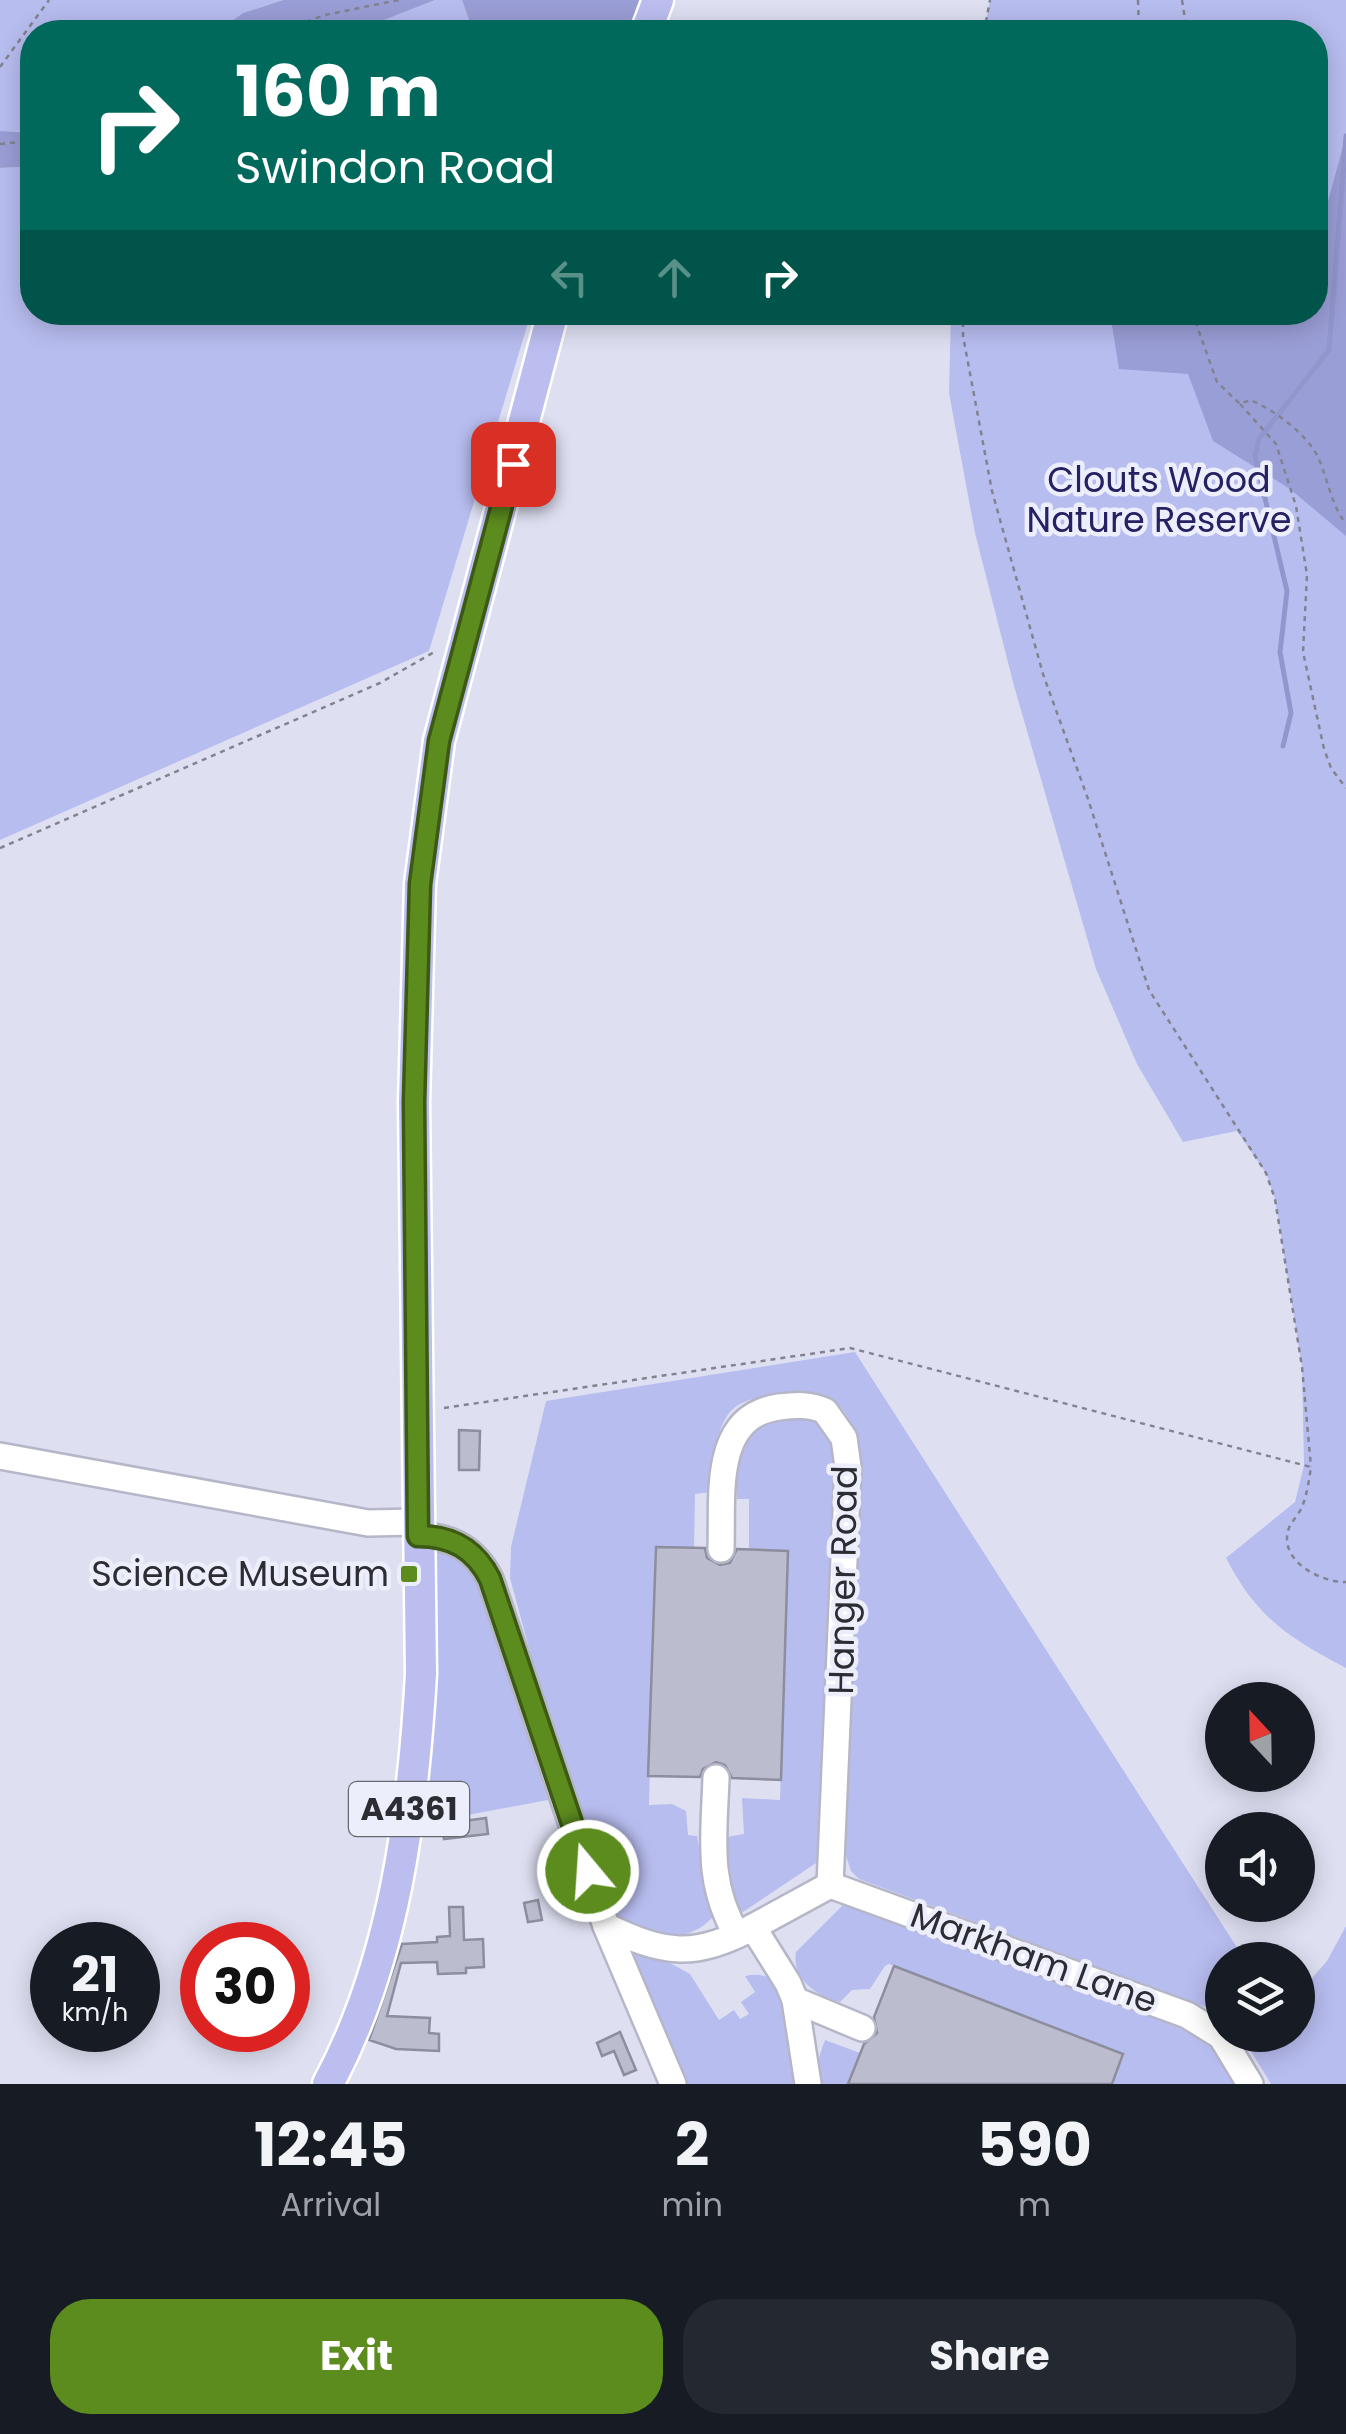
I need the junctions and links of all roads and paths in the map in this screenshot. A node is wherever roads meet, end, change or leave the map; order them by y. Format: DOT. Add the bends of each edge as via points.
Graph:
graph roads {
  1 [pos="399,0"];
  2 [pos="312,20"];
  3 [pos="20,40"];
  4 [pos="0,67"];
  5 [pos="550,325"];
  6 [pos="963,325"];
  7 [pos="1197,325"];
  8 [pos="1240,404"];
  9 [pos="1346,524"];
  10 [pos="460,655"];
  11 [pos="1346,788"];
  12 [pos="0,848"];
  13 [pos="431,1410"];
  14 [pos="0,1456"];
  15 [pos="1311,1467"];
  16 [pos="418,1529"];
  17 [pos="721,1549"];
  18 [pos="1346,1582"];
  19 [pos="716,1778"];
  20 [pos="830,1885"];
  21 [pos="606,1926"];
  22 [pos="745,1931"];
  23 [pos="795,2000"];
  24 [pos="862,2028"];
  25 [pos="328,2084"];
  26 [pos="672,2084"];
  27 [pos="808,2084"];
  28 [pos="1254,2084"];
  1 -- 2 [label="path"];
  3 -- 4 [label="path"];
  5 -- 10 [label="main road, A4361"];
  6 -- 15 [label="path" via="992,491 1043,674 1148,990 1266,1173 1275,1199"];
  7 -- 8 [label="path" via="1217,382"];
  8 -- 9 [label="path" via="1250,400 1266,408 1307,441"];
  8 -- 11 [label="path" via="1281,458 1301,530 1304,652 1320,733 1331,768"];
  10 -- 12 [label="path" via="429,653 380,683"];
  10 -- 16 [label="main road, A4361" via="439,741 420,884 414,1102"];
  13 -- 15 [label="path" via="850,1348"];
  14 -- 16 [label="street"];
  15 -- 18 [label="path" via="1289,1529 1290,1547 1320,1580"];
  16 -- 21 [label="street" via="464,1546 490,1579"];
  16 -- 25 [label="main road, A4361" via="421,1674 408,1815 374,1970"];
  17 -- 20 [label="street, Hanger Road" via="724,1472 736,1428 768,1409 802,1405 825,1411 844,1438 848,1468"];
  19 -- 22 [label="street" via="715,1886 720,1904"];
  20 -- 22 [label="street"];
  20 -- 28 [label="street, Markham Lane" via="1187,2015 1229,2046"];
  21 -- 22 [label="street" via="682,1951"];
  21 -- 26 [label="street"];
  22 -- 23 [label="street"];
  23 -- 24 [label="street"];
  23 -- 27 [label="street"];
}
